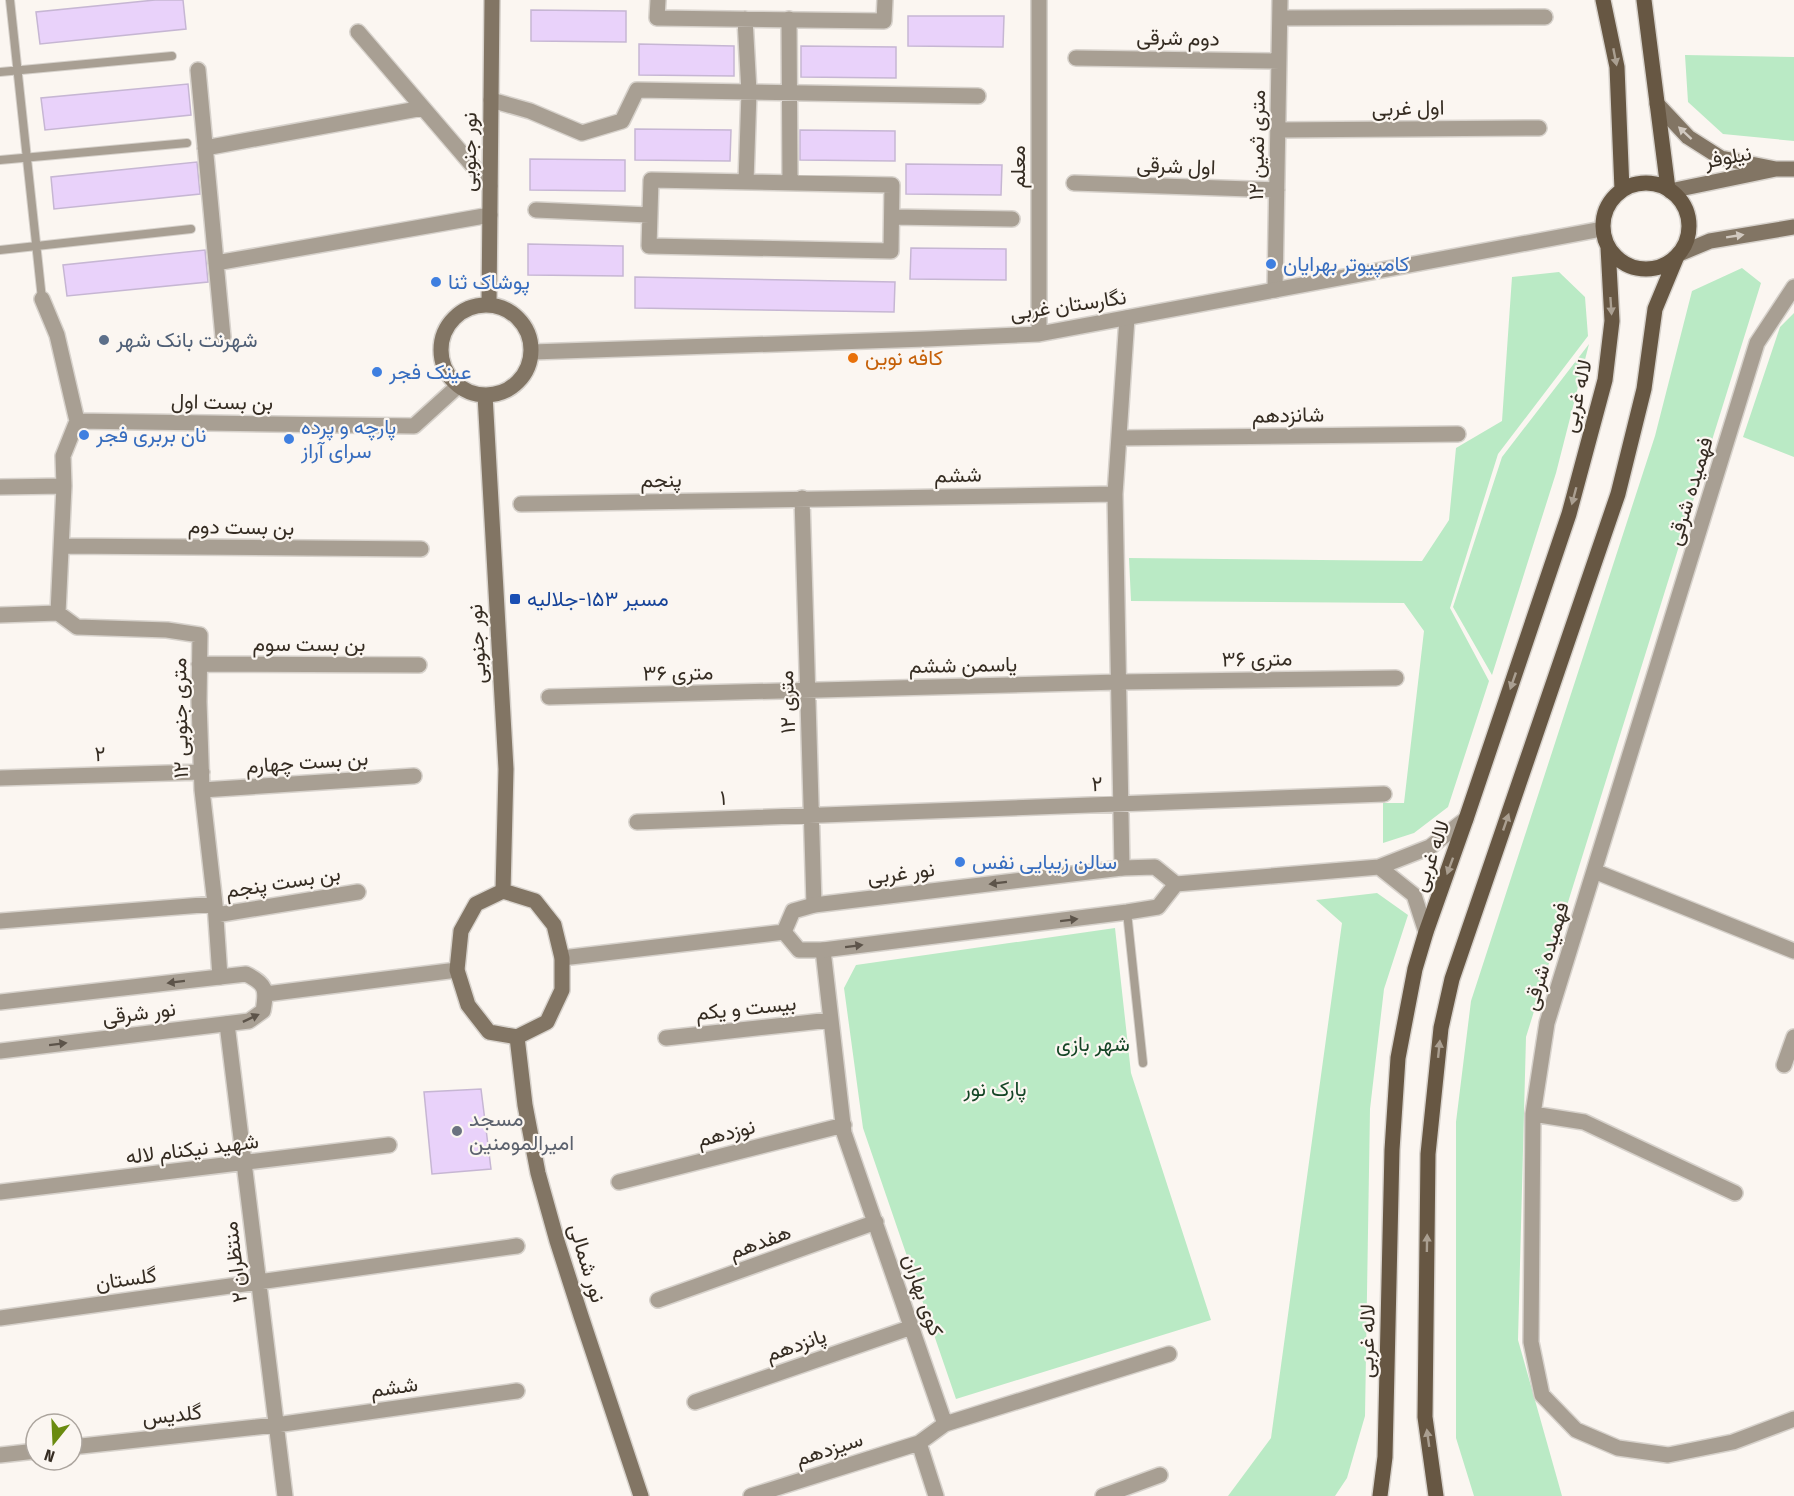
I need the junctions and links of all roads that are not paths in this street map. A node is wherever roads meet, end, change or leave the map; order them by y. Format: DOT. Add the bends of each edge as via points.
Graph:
graph roads {
  1 [pos="10,0"];
  2 [pos="492,0"];
  3 [pos="658,0"];
  4 [pos="885,0"];
  5 [pos="1039,0"];
  6 [pos="1280,0"];
  7 [pos="1603,0"];
  8 [pos="1644,0"];
  9 [pos="1545,17"];
  10 [pos="1280,18"];
  11 [pos="745,19"];
  12 [pos="789,20"];
  13 [pos="358,32"];
  14 [pos="172,56"];
  15 [pos="1076,58"];
  16 [pos="1279,61"];
  17 [pos="17,70"];
  18 [pos="198,70"];
  19 [pos="0,72"];
  20 [pos="749,92"];
  21 [pos="790,92"];
  22 [pos="978,96"];
  23 [pos="491,100"];
  24 [pos="1658,104"];
  25 [pos="423,108"];
  26 [pos="1539,128"];
  27 [pos="1278,130"];
  28 [pos="187,143"];
  29 [pos="206,148"];
  30 [pos="27,156"];
  31 [pos="0,160"];
  32 [pos="1776,169"];
  33 [pos="1794,169"];
  34 [pos="746,182"];
  35 [pos="790,183"];
  36 [pos="1074,183"];
  37 [pos="490,186"];
  38 [pos="1277,190"];
  39 [pos="1622,190"];
  40 [pos="1669,190"];
  41 [pos="536,210"];
  42 [pos="490,215"];
  43 [pos="649,215"];
  44 [pos="892,217"];
  45 [pos="1012,219"];
  46 [pos="1794,227"];
  47 [pos="191,229"];
  48 [pos="1602,229"];
  49 [pos="37,246"];
  50 [pos="1608,247"];
  51 [pos="0,250"];
  52 [pos="1678,255"];
  53 [pos="216,263"];
  54 [pos="1794,287"];
  55 [pos="1275,290"];
  56 [pos="42,299"];
  57 [pos="489,304"];
  58 [pos="1127,318"];
  59 [pos="1040,334"];
  60 [pos="223,337"];
  61 [pos="532,352"];
  62 [pos="458,386"];
  63 [pos="485,395"];
  64 [pos="77,421"];
  65 [pos="1458,434"];
  66 [pos="1119,438"];
  67 [pos="0,486"];
  68 [pos="64,486"];
  69 [pos="1115,494"];
  70 [pos="802,498"];
  71 [pos="521,504"];
  72 [pos="62,546"];
  73 [pos="421,549"];
  74 [pos="58,613"];
  75 [pos="0,615"];
  76 [pos="200,664"];
  77 [pos="419,665"];
  78 [pos="1396,678"];
  79 [pos="1119,682"];
  80 [pos="808,690"];
  81 [pos="549,697"];
  82 [pos="202,772"];
  83 [pos="414,776"];
  84 [pos="0,778"];
  85 [pos="202,790"];
  86 [pos="1384,794"];
  87 [pos="1121,804"];
  88 [pos="811,816"];
  89 [pos="1466,819"];
  90 [pos="637,822"];
  91 [pos="1379,867"];
  92 [pos="1122,868"];
  93 [pos="1594,871"];
  94 [pos="1176,884"];
  95 [pos="503,891"];
  96 [pos="358,892"];
  97 [pos="814,905"];
  98 [pos="215,909"];
  99 [pos="1127,912"];
  100 [pos="0,921"];
  101 [pos="784,932"];
  102 [pos="1426,932"];
  103 [pos="823,950"];
  104 [pos="1794,951"];
  105 [pos="562,958"];
  106 [pos="458,970"];
  107 [pos="220,977"];
  108 [pos="266,994"];
  109 [pos="0,1002"];
  110 [pos="831,1020"];
  111 [pos="227,1024"];
  112 [pos="516,1037"];
  113 [pos="1794,1037"];
  114 [pos="666,1038"];
  115 [pos="0,1051"];
  116 [pos="1143,1063"];
  117 [pos="1784,1065"];
  118 [pos="1533,1114"];
  119 [pos="844,1125"];
  120 [pos="389,1145"];
  121 [pos="244,1164"];
  122 [pos="619,1182"];
  123 [pos="0,1192"];
  124 [pos="1735,1193"];
  125 [pos="876,1222"];
  126 [pos="517,1246"];
  127 [pos="258,1282"];
  128 [pos="658,1300"];
  129 [pos="0,1318"];
  130 [pos="912,1327"];
  131 [pos="1169,1354"];
  132 [pos="517,1391"];
  133 [pos="695,1402"];
  134 [pos="1794,1419"];
  135 [pos="945,1424"];
  136 [pos="276,1425"];
  137 [pos="919,1443"];
  138 [pos="84,1446"];
  139 [pos="24,1452"];
  140 [pos="0,1455"];
  141 [pos="1385,1457"];
  142 [pos="1160,1475"];
  143 [pos="285,1496"];
  144 [pos="641,1496"];
  145 [pos="751,1496"];
  146 [pos="936,1496"];
  147 [pos="1103,1496"];
  148 [pos="1368,1496"];
  149 [pos="1380,1496"];
  150 [pos="1436,1496"];
  1 -- 17 [label="lane"];
  2 -- 23 [label="main road, نور جنوبی"];
  3 -- 11 [label="street" via="657,18"];
  4 -- 12 [label="street" via="885,21"];
  5 -- 59 [label="street, معلم"];
  6 -- 10 [label="street, ۱۲ متری ثمین"];
  7 -- 39 [label="main road, one-way" via="1617,67"];
  8 -- 24 [label="main road"];
  9 -- 10 [label="street"];
  10 -- 16 [label="street, ۱۲ متری ثمین"];
  11 -- 12 [label="street"];
  11 -- 20 [label="street"];
  12 -- 21 [label="street"];
  13 -- 25 [label="street"];
  14 -- 17 [label="lane"];
  15 -- 16 [label="street, دوم شرقی"];
  16 -- 27 [label="street, ۱۲ متری ثمین"];
  17 -- 19 [label="lane"];
  17 -- 30 [label="lane"];
  18 -- 29 [label="street"];
  20 -- 21 [label="street"];
  20 -- 23 [label="street" via="637,90 622,121 582,133"];
  20 -- 34 [label="street"];
  21 -- 22 [label="street"];
  21 -- 35 [label="street"];
  23 -- 37 [label="main road, نور جنوبی"];
  32 -- 24 [label="main road, one-way" via="1721,158 1688,137"];
  24 -- 40 [label="main road"];
  25 -- 29 [label="street"];
  25 -- 37 [label="street"];
  26 -- 27 [label="street, اول غربی"];
  27 -- 38 [label="street, ۱۲ متری ثمین"];
  28 -- 30 [label="lane"];
  29 -- 53 [label="street"];
  30 -- 31 [label="lane"];
  30 -- 49 [label="lane"];
  32 -- 33 [label="main road, نیلوفر"];
  32 -- 40 [label="main road, نیلوفر"];
  34 -- 35 [label="street"];
  34 -- 43 [label="street" via="651,180"];
  35 -- 44 [label="street" via="892,185"];
  36 -- 38 [label="street, اول شرقی"];
  37 -- 42 [label="main road, نور جنوبی"];
  38 -- 55 [label="street, ۱۲ متری ثمین"];
  39 -- 40 [label="main road" via="1645,183"];
  39 -- 48 [label="main road" via="1607,207"];
  40 -- 52 [label="main road" via="1687,212 1688,234"];
  41 -- 43 [label="street"];
  42 -- 53 [label="street"];
  42 -- 57 [label="main road, نور جنوبی"];
  43 -- 44 [label="street" via="649,246 891,251"];
  44 -- 45 [label="street"];
  52 -- 46 [label="main road, one-way" via="1710,241"];
  47 -- 49 [label="lane"];
  48 -- 50 [label="main road"];
  48 -- 55 [label="street, نگارستان غربی"];
  49 -- 51 [label="lane"];
  49 -- 56 [label="lane"];
  50 -- 52 [label="main road" via="1628,266 1641,269 1655,268"];
  50 -- 89 [label="main road, لاله غربی, one-way" via="1612,321 1605,380 1569,514"];
  150 -- 52 [label="main road, one-way" via="1425,1417 1427,1178 1441,1028 1452,979 1618,494 1644,389 1655,309"];
  53 -- 60 [label="street"];
  54 -- 93 [label="street, فهمیده شرقی" via="1757,343"];
  55 -- 58 [label="street, نگارستان غربی"];
  56 -- 64 [label="street" via="57,335"];
  57 -- 61 [label="main road" via="515,314 525,325"];
  57 -- 62 [label="main road" via="461,312 443,334 442,363"];
  58 -- 59 [label="street, نگارستان غربی"];
  58 -- 66 [label="street"];
  59 -- 61 [label="street, نگارستان غربی"];
  61 -- 63 [label="main road" via="522,378 499,393"];
  62 -- 63 [label="main road"];
  62 -- 64 [label="street, بن بست اول" via="414,426"];
  63 -- 95 [label="main road, نور جنوبی" via="506,769"];
  64 -- 68 [label="street" via="63,456"];
  65 -- 66 [label="street, شانزدهم"];
  66 -- 69 [label="street"];
  67 -- 68 [label="street"];
  68 -- 72 [label="street"];
  69 -- 70 [label="street, ششم"];
  69 -- 79 [label="street"];
  70 -- 71 [label="street, پنجم"];
  70 -- 80 [label="street, ۱۲ متری"];
  72 -- 73 [label="street, بن بست دوم"];
  72 -- 74 [label="street"];
  74 -- 75 [label="street"];
  74 -- 76 [label="street, ۱۲ متری جنوبی" via="77,627 200,635"];
  76 -- 77 [label="street, بن بست سوم"];
  76 -- 82 [label="street, ۱۲ متری جنوبی"];
  78 -- 79 [label="street, ۳۶ متری"];
  79 -- 80 [label="street, یاسمن ششم"];
  79 -- 87 [label="street"];
  80 -- 81 [label="street, ۳۶ متری"];
  80 -- 88 [label="street, ۱۲ متری"];
  82 -- 84 [label="street, ۲"];
  82 -- 85 [label="street, ۱۲ متری جنوبی"];
  83 -- 85 [label="street, بن بست چهارم"];
  85 -- 98 [label="street, ۱۲ متری جنوبی"];
  86 -- 87 [label="street, ۲"];
  87 -- 88 [label="street, ۲"];
  87 -- 92 [label="street"];
  88 -- 90 [label="street, ۱"];
  88 -- 97 [label="street, ۱۲ متری"];
  89 -- 91 [label="street" via="1430,848"];
  89 -- 102 [label="main road, لاله غربی, one-way"];
  91 -- 94 [label="street"];
  91 -- 102 [label="street" via="1414,895"];
  92 -- 94 [label="street, نور غربی" via="1155,867"];
  92 -- 97 [label="street, نور غربی, one-way"];
  93 -- 104 [label="street"];
  93 -- 118 [label="street, فهمیده شرقی" via="1547,1023"];
  94 -- 99 [label="street" via="1158,907"];
  95 -- 105 [label="main road" via="534,901 554,925"];
  95 -- 106 [label="main road" via="476,904 461,932"];
  96 -- 98 [label="street, بن بست پنجم"];
  97 -- 101 [label="street, نور غربی" via="793,911"];
  98 -- 100 [label="street, بن بست پنجم"];
  98 -- 107 [label="street, ۱۲ متری جنوبی"];
  103 -- 99 [label="street, one-way"];
  99 -- 116 [label="lane"];
  101 -- 103 [label="street" via="798,950"];
  101 -- 105 [label="street"];
  102 -- 141 [label="main road, لاله غربی" via="1398,1058 1392,1150"];
  103 -- 110 [label="street, کوی بهاران"];
  105 -- 112 [label="main road" via="562,990 547,1022"];
  106 -- 108 [label="street"];
  106 -- 112 [label="main road" via="468,1005 489,1032"];
  107 -- 108 [label="street, نور شرقی" via="246,974 260,981"];
  107 -- 109 [label="street, نور شرقی, one-way"];
  111 -- 108 [label="street, نور شرقی, one-way" via="249,1021 263,1011"];
  110 -- 114 [label="street, بیست و یکم"];
  110 -- 119 [label="street, کوی بهاران"];
  115 -- 111 [label="street, نور شرقی, one-way"];
  111 -- 121 [label="street, منتظران ۲"];
  112 -- 144 [label="main road, نور شمالی" via="538,1173"];
  113 -- 117 [label="street"];
  118 -- 124 [label="street" via="1584,1122"];
  118 -- 134 [label="street, فهمیده شرقی" via="1531,1342 1542,1395 1576,1430 1618,1448 1668,1455 1734,1442"];
  119 -- 122 [label="street, نوزدهم"];
  119 -- 125 [label="street, کوی بهاران"];
  120 -- 121 [label="street, شهید نیکنام لاله"];
  121 -- 123 [label="street, شهید نیکنام لاله"];
  121 -- 127 [label="street, منتظران ۲"];
  125 -- 128 [label="street, هفدهم"];
  125 -- 130 [label="street, کوی بهاران"];
  126 -- 127 [label="street, گلستان"];
  127 -- 129 [label="street, گلستان"];
  127 -- 136 [label="street, منتظران ۲"];
  130 -- 133 [label="street, پانزدهم"];
  130 -- 135 [label="street, کوی بهاران"];
  131 -- 135 [label="street"];
  132 -- 136 [label="street, ششم"];
  135 -- 137 [label="street, سیزدهم"];
  136 -- 138 [label="street, گلدیس"];
  136 -- 143 [label="street, منتظران ۲"];
  137 -- 145 [label="street, سیزدهم"];
  137 -- 146 [label="street"];
  139 -- 140 [label="street"];
  141 -- 148 [label="main road"];
  141 -- 149 [label="main road, لاله غربی"];
  142 -- 147 [label="street"];
}
